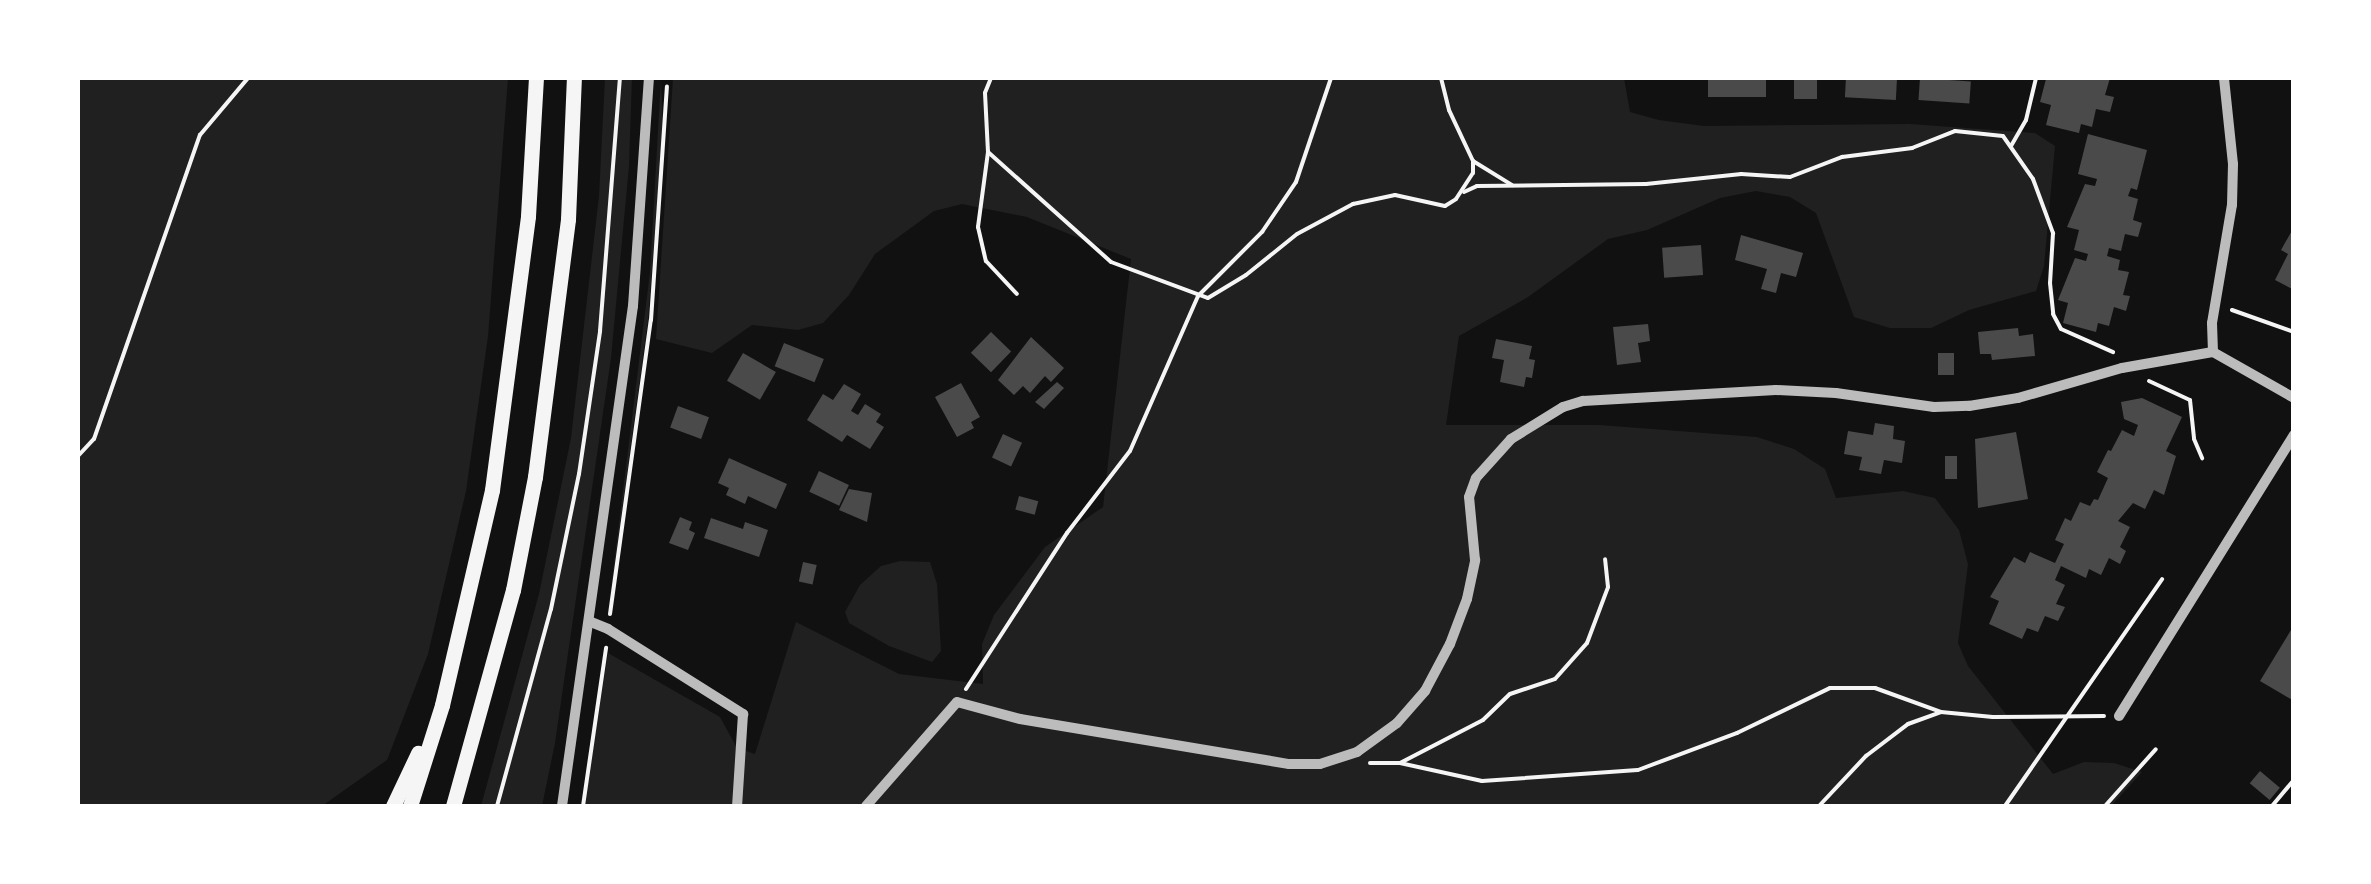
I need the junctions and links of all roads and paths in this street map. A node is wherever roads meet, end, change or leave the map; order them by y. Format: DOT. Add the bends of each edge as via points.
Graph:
graph roads {
  1 [pos="248,78"];
  2 [pos="536,78"];
  3 [pos="574,78"];
  4 [pos="620,78"];
  5 [pos="649,78"];
  6 [pos="667,78"];
  7 [pos="990,78"];
  8 [pos="1331,78"];
  9 [pos="1441,78"];
  10 [pos="2036,78"];
  11 [pos="2224,78"];
  12 [pos="2011,146"];
  13 [pos="988,152"];
  14 [pos="1474,161"];
  15 [pos="1514,186"];
  16 [pos="1464,192"];
  17 [pos="1017,294"];
  18 [pos="1198,296"];
  19 [pos="2216,302"];
  20 [pos="2294,332"];
  21 [pos="2213,352"];
  22 [pos="2122,368"];
  23 [pos="2294,398"];
  24 [pos="2294,436"];
  25 [pos="78,456"];
  26 [pos="2202,458"];
  27 [pos="1606,559"];
  28 [pos="2162,578"];
  29 [pos="590,622"];
  30 [pos="608,629"];
  31 [pos="957,702"];
  32 [pos="442,705"];
  33 [pos="1941,712"];
  34 [pos="2066,716"];
  35 [pos="2119,716"];
  36 [pos="2156,749"];
  37 [pos="1360,763"];
  38 [pos="1400,763"];
  39 [pos="2294,780"];
  40 [pos="392,806"];
  41 [pos="410,806"];
  42 [pos="453,806"];
  43 [pos="497,806"];
  44 [pos="562,806"];
  45 [pos="584,806"];
  46 [pos="738,806"];
  47 [pos="866,806"];
  48 [pos="1820,806"];
  49 [pos="2005,806"];
  50 [pos="2105,806"];
  51 [pos="2272,806"];
  1 -- 25 [label="path" via="200,135 94,439"];
  2 -- 32 [label="highway" via="511,368 492,490"];
  3 -- 42 [label="highway" via="568,219 535,477 513,590"];
  4 -- 43 [label="path" via="600,331 579,474 551,609"];
  5 -- 29 [label="street" via="633,306"];
  6 -- 30 [label="path" via="651,320"];
  7 -- 13 [label="path"];
  8 -- 18 [label="path" via="1296,182 1262,232"];
  9 -- 14 [label="path" via="1448,110"];
  10 -- 12 [label="path" via="2026,120"];
  11 -- 19 [label="street" via="2232,205"];
  12 -- 15 [label="path" via="2003,136 1970,129 1912,148 1842,157 1790,177"];
  12 -- 22 [label="path" via="2033,180 2053,233 2050,282 2060,329 2108,347"];
  13 -- 17 [label="path" via="978,227 986,262"];
  13 -- 18 [label="path" via="1111,262"];
  14 -- 15 [label="path"];
  14 -- 16 [label="path"];
  15 -- 16 [label="path"];
  16 -- 18 [label="path" via="1446,206 1396,196 1353,204 1296,234 1219,294"];
  18 -- 31 [label="path" via="1130,451 1066,533"];
  19 -- 20 [label="path"];
  19 -- 21 [label="street"];
  21 -- 22 [label="street"];
  21 -- 23 [label="street"];
  22 -- 26 [label="path" via="2190,400"];
  22 -- 31 [label="street" via="1970,406 1776,390 1647,395 1563,407 1511,439 1476,478 1469,496 1475,560 1467,600 1424,690 1397,723 1357,752 1320,764 1289,764"];
  24 -- 35 [label="street"];
  27 -- 38 [label="path" via="1608,587 1587,642 1555,680 1510,694 1483,720"];
  28 -- 34 [label="path"];
  29 -- 30 [label="street"];
  29 -- 44 [label="street"];
  30 -- 45 [label="path"];
  30 -- 46 [label="street" via="744,714"];
  31 -- 47 [label="street"];
  32 -- 40 [label="highway"];
  32 -- 41 [label="highway"];
  33 -- 34 [label="path"];
  33 -- 38 [label="path" via="1875,688 1830,688 1738,733 1638,770 1482,781"];
  33 -- 48 [label="path" via="1908,724 1866,756"];
  34 -- 35 [label="path"];
  34 -- 49 [label="path"];
  36 -- 50 [label="path"];
  37 -- 38 [label="path"];
  39 -- 51 [label="path"];
}
